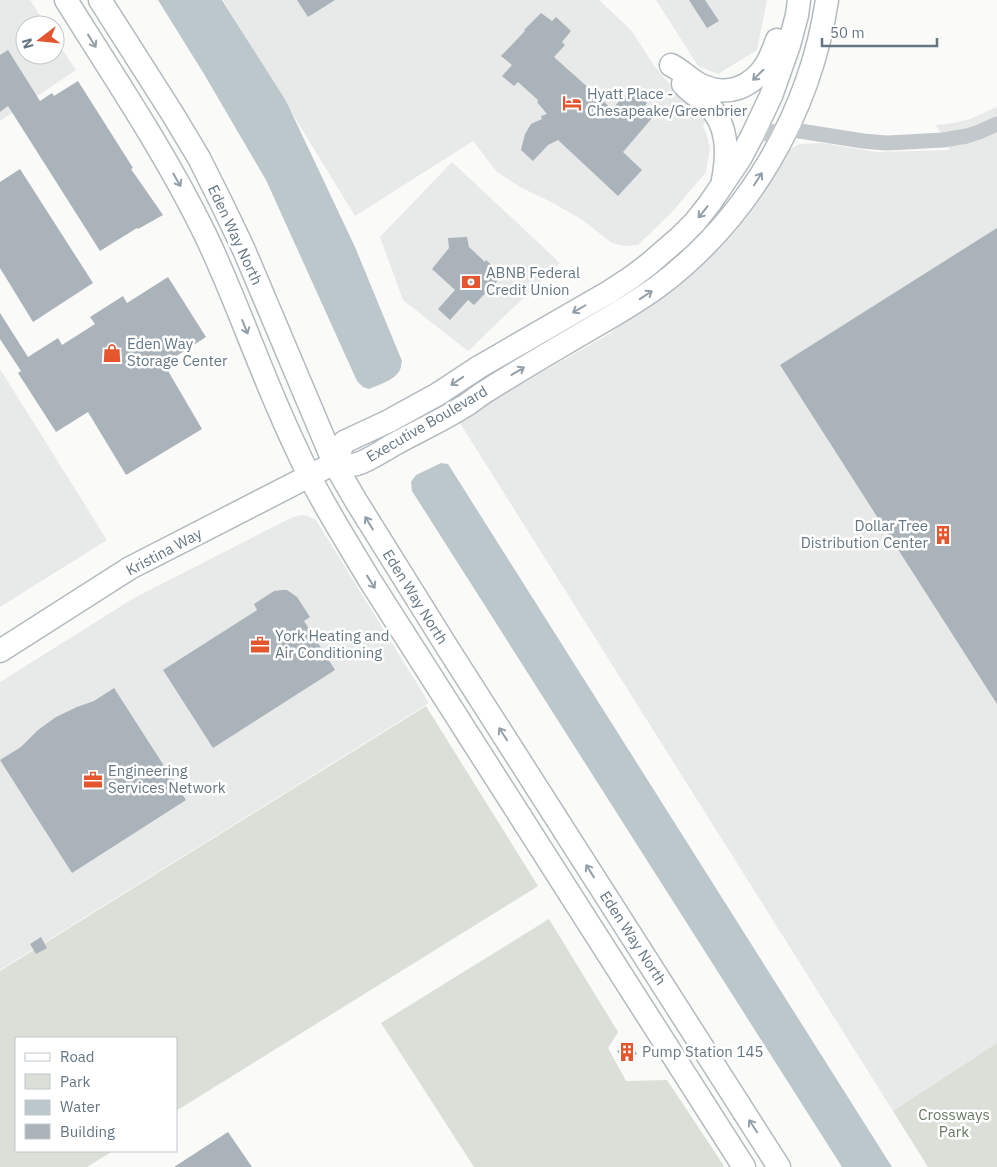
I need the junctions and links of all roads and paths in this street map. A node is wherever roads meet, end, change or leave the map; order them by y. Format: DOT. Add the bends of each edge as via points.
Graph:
graph roads {
  1 [pos="66,0"];
  2 [pos="100,0"];
  3 [pos="794,0"];
  4 [pos="799,0"];
  5 [pos="827,0"];
  6 [pos="997,124"];
  7 [pos="787,128"];
  8 [pos="752,136"];
  9 [pos="723,185"];
  10 [pos="334,463"];
  11 [pos="310,476"];
  12 [pos="0,651"];
  13 [pos="744,1167"];
  14 [pos="779,1167"];
  1 -- 11 [label="street, Eden Way North, one-way" via="180,184 226,280"];
  2 -- 10 [label="street, Eden Way North" via="199,158 244,250"];
  3 -- 9 [label="street, one-way" via="767,65 744,86 730,91 714,90 694,82 671,65 678,80 715,112 723,129 727,149"];
  4 -- 8 [label="street, Executive Boulevard" via="790,45"];
  5 -- 7 [label="street, Executive Boulevard" via="821,34 802,94"];
  6 -- 7 [label="street" via="967,136 944,140 886,143"];
  7 -- 8 [label="street"];
  10 -- 7 [label="street, Executive Boulevard, one-way" via="355,465 454,412 654,289 690,260 726,221 753,188"];
  8 -- 9 [label="street, Executive Boulevard"];
  9 -- 10 [label="street, Executive Boulevard, one-way" via="684,233 632,277 431,398 344,442"];
  10 -- 11 [label="street, Kristina Way"];
  14 -- 10 [label="street, Eden Way North, one-way" via="386,551"];
  11 -- 12 [label="street, Kristina Way" via="130,568"];
  11 -- 13 [label="street, Eden Way North, one-way" via="369,579"];
}
